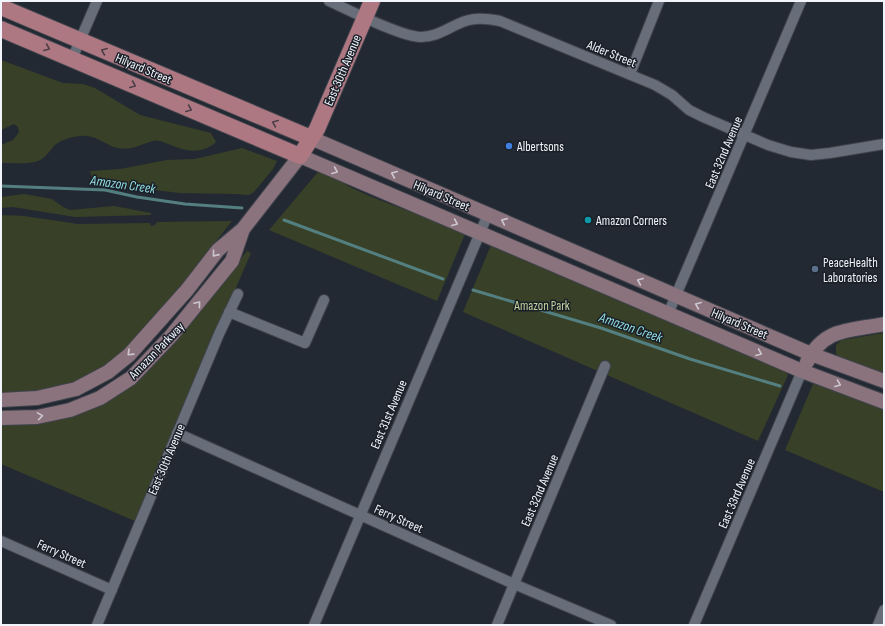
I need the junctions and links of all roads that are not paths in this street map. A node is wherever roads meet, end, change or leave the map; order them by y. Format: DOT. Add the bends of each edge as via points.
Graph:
graph roads {
  1 [pos="97,1"];
  2 [pos="329,1"];
  3 [pos="372,1"];
  4 [pos="659,1"];
  5 [pos="801,1"];
  6 [pos="1,7"];
  7 [pos="365,17"];
  8 [pos="1,28"];
  9 [pos="80,40"];
  10 [pos="72,59"];
  11 [pos="630,74"];
  12 [pos="744,135"];
  13 [pos="311,138"];
  14 [pos="884,144"];
  15 [pos="300,156"];
  16 [pos="488,214"];
  17 [pos="244,228"];
  18 [pos="479,233"];
  19 [pos="238,294"];
  20 [pos="676,296"];
  21 [pos="324,300"];
  22 [pos="229,312"];
  23 [pos="668,314"];
  24 [pos="884,324"];
  25 [pos="811,354"];
  26 [pos="605,366"];
  27 [pos="802,371"];
  28 [pos="884,381"];
  29 [pos="1,400"];
  30 [pos="884,402"];
  31 [pos="1,418"];
  32 [pos="177,433"];
  33 [pos="360,515"];
  34 [pos="1,541"];
  35 [pos="514,584"];
  36 [pos="112,590"];
  37 [pos="884,610"];
  38 [pos="97,625"];
  39 [pos="314,625"];
  40 [pos="497,625"];
  41 [pos="611,625"];
  42 [pos="694,625"];
  43 [pos="878,625"];
  1 -- 9 [label="street"];
  2 -- 7 [label="street, Alder Street"];
  3 -- 7 [label="main road, East 30th Avenue"];
  4 -- 11 [label="street"];
  5 -- 12 [label="street, East 32nd Avenue"];
  6 -- 9 [label="main road, Hilyard Street"];
  7 -- 11 [label="street, Alder Street" via="420,37 444,32 470,20 485,18 500,21"];
  7 -- 13 [label="main road, East 30th Avenue"];
  8 -- 10 [label="main road, Hilyard Street, one-way"];
  9 -- 10 [label="street"];
  13 -- 9 [label="main road, Hilyard Street, one-way"];
  10 -- 15 [label="main road, Hilyard Street, one-way"];
  11 -- 12 [label="street, Alder Street" via="672,95 703,118"];
  12 -- 14 [label="street, Alder Street" via="791,152 811,155"];
  12 -- 20 [label="street, East 32nd Avenue"];
  13 -- 15 [label="main road, Amazon Parkway"];
  16 -- 13 [label="main road, Hilyard Street, one-way"];
  15 -- 17 [label="main road, Amazon Parkway"];
  15 -- 18 [label="main road, Hilyard Street, one-way"];
  16 -- 18 [label="street, East 31st Avenue"];
  20 -- 16 [label="main road, Hilyard Street, one-way"];
  17 -- 29 [label="main road, Amazon Parkway, one-way" via="218,250 154,328 129,355 108,372 81,387 58,395"];
  31 -- 17 [label="main road, Amazon Parkway, one-way" via="38,417 70,410 100,398 131,378 171,336 232,260"];
  18 -- 23 [label="main road, Hilyard Street"];
  18 -- 33 [label="street, East 31st Avenue"];
  19 -- 22 [label="street, East 30th Avenue"];
  20 -- 23 [label="street, East 32nd Avenue"];
  25 -- 20 [label="main road, Hilyard Street, one-way"];
  21 -- 22 [label="street" via="305,343"];
  22 -- 32 [label="street, East 30th Avenue"];
  23 -- 27 [label="main road, Hilyard Street, one-way"];
  24 -- 25 [label="main road" via="826,337"];
  25 -- 27 [label="main road"];
  25 -- 28 [label="main road, Hilyard Street"];
  26 -- 35 [label="street, East 32nd Avenue"];
  27 -- 30 [label="main road, Hilyard Street, one-way"];
  27 -- 42 [label="street, East 33rd Avenue"];
  32 -- 33 [label="street, Ferry Street"];
  32 -- 36 [label="street, East 30th Avenue"];
  33 -- 35 [label="street, Ferry Street"];
  33 -- 39 [label="street, East 31st Avenue"];
  34 -- 36 [label="street, Ferry Street"];
  35 -- 40 [label="street, East 32nd Avenue"];
  35 -- 41 [label="street, Ferry Street"];
  36 -- 38 [label="street, East 30th Avenue"];
  37 -- 43 [label="street"];
}
